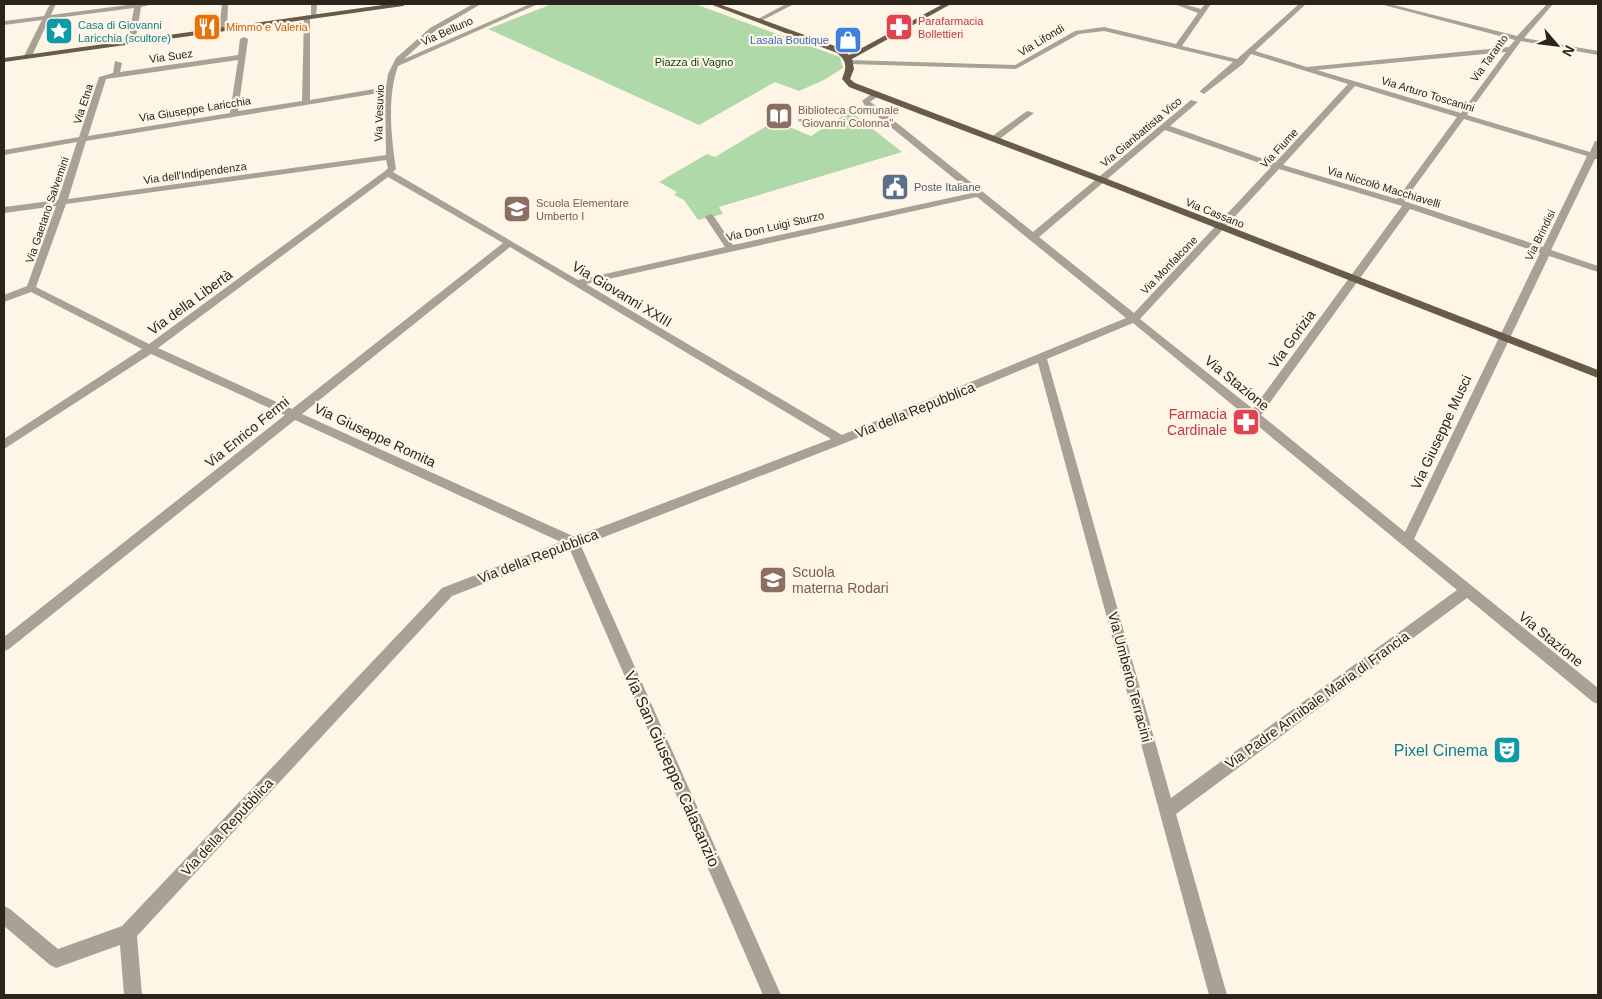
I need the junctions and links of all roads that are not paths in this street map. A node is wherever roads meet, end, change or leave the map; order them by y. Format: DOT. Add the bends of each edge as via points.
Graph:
graph roads {
  1 [pos="54,4"];
  2 [pos="150,4"];
  3 [pos="225,4"];
  4 [pos="314,4"];
  5 [pos="403,4"];
  6 [pos="478,4"];
  7 [pos="535,4"];
  8 [pos="713,4"];
  9 [pos="791,4"];
  10 [pos="948,4"];
  11 [pos="1177,4"];
  12 [pos="1208,4"];
  13 [pos="1303,4"];
  14 [pos="1383,4"];
  15 [pos="1421,4"];
  16 [pos="1550,4"];
  17 [pos="138,5"];
  18 [pos="1202,12"];
  19 [pos="1413,12"];
  20 [pos="311,16"];
  21 [pos="48,18"];
  22 [pos="759,20"];
  23 [pos="4,23"];
  24 [pos="223,29"];
  25 [pos="244,38"];
  26 [pos="1518,39"];
  27 [pos="132,42"];
  28 [pos="1178,47"];
  29 [pos="1512,48"];
  30 [pos="1252,52"];
  31 [pos="1598,53"];
  32 [pos="28,56"];
  33 [pos="242,56"];
  34 [pos="4,60"];
  35 [pos="849,60"];
  36 [pos="1240,62"];
  37 [pos="118,63"];
  38 [pos="395,65"];
  39 [pos="1304,68"];
  40 [pos="116,75"];
  41 [pos="104,77"];
  42 [pos="1353,83"];
  43 [pos="389,89"];
  44 [pos="1204,92"];
  45 [pos="876,94"];
  46 [pos="306,102"];
  47 [pos="1194,102"];
  48 [pos="1030,113"];
  49 [pos="234,114"];
  50 [pos="1462,116"];
  51 [pos="1164,127"];
  52 [pos="83,139"];
  53 [pos="994,139"];
  54 [pos="1598,143"];
  55 [pos="4,152"];
  56 [pos="1595,156"];
  57 [pos="390,157"];
  58 [pos="1277,166"];
  59 [pos="388,173"];
  60 [pos="1102,180"];
  61 [pos="978,194"];
  62 [pos="62,202"];
  63 [pos="1403,203"];
  64 [pos="4,210"];
  65 [pos="710,217"];
  66 [pos="1221,227"];
  67 [pos="1032,238"];
  68 [pos="509,243"];
  69 [pos="731,249"];
  70 [pos="1546,252"];
  71 [pos="1598,269"];
  72 [pos="1354,280"];
  73 [pos="578,283"];
  74 [pos="31,288"];
  75 [pos="4,299"];
  76 [pos="1134,319"];
  77 [pos="1503,336"];
  78 [pos="150,348"];
  79 [pos="1042,359"];
  80 [pos="1598,374"];
  81 [pos="294,414"];
  82 [pos="1254,416"];
  83 [pos="841,440"];
  84 [pos="4,444"];
  85 [pos="1407,540"];
  86 [pos="573,542"];
  87 [pos="1468,590"];
  88 [pos="4,645"];
  89 [pos="1598,697"];
  90 [pos="1167,811"];
  91 [pos="4,915"];
  92 [pos="128,933"];
  93 [pos="133,995"];
  94 [pos="772,995"];
  95 [pos="1218,995"];
  1 -- 21 [label="street"];
  2 -- 17 [label="street"];
  3 -- 24 [label="street"];
  4 -- 20 [label="street"];
  5 -- 20 [label="main road"];
  6 -- 38 [label="street, Via Vesuvio" via="425,33"];
  7 -- 38 [label="street, Via Belluno"];
  8 -- 22 [label="main road"];
  9 -- 22 [label="street"];
  10 -- 35 [label="main road"];
  11 -- 18 [label="street"];
  12 -- 18 [label="street"];
  13 -- 30 [label="street"];
  14 -- 19 [label="street"];
  15 -- 19 [label="street"];
  16 -- 26 [label="street, Via Taranto"];
  17 -- 21 [label="street"];
  17 -- 27 [label="street"];
  18 -- 28 [label="street"];
  19 -- 26 [label="street"];
  20 -- 24 [label="main road"];
  20 -- 46 [label="street"];
  21 -- 23 [label="street"];
  21 -- 32 [label="street"];
  22 -- 35 [label="main road" via="840,50"];
  24 -- 27 [label="main road"];
  25 -- 33 [label="street"];
  26 -- 29 [label="street, Via Taranto"];
  26 -- 31 [label="street"];
  27 -- 32 [label="main road"];
  28 -- 35 [label="street, Via Lifondi" via="1104,29 1077,32 1016,68"];
  28 -- 36 [label="street, Via Lifondi"];
  29 -- 39 [label="street"];
  29 -- 50 [label="street, Via Taranto"];
  30 -- 36 [label="street"];
  30 -- 39 [label="street, Via Arturo Toscanini"];
  32 -- 34 [label="main road"];
  33 -- 40 [label="street, Via Suez"];
  33 -- 49 [label="street"];
  35 -- 45 [label="main road, Via Cassano" via="848,82"];
  36 -- 44 [label="street"];
  37 -- 40 [label="street"];
  38 -- 43 [label="street, Via Vesuvio"];
  39 -- 42 [label="street, Via Arturo Toscanini"];
  40 -- 41 [label="street, Via Suez"];
  41 -- 52 [label="street, Via Etna"];
  42 -- 50 [label="street, Via Arturo Toscanini"];
  42 -- 58 [label="street, Via Fiume"];
  43 -- 46 [label="street, Via Giuseppe Laricchia"];
  43 -- 57 [label="street, Via Vesuvio"];
  45 -- 53 [label="main road, Via Cassano"];
  45 -- 61 [label="street, Via Stazione" via="866,101 869,105"];
  46 -- 49 [label="street, Via Giuseppe Laricchia"];
  47 -- 51 [label="street, Via Gianbattista Vico"];
  48 -- 53 [label="street"];
  49 -- 52 [label="street, Via Giuseppe Laricchia"];
  50 -- 56 [label="street, Via Arturo Toscanini"];
  50 -- 63 [label="street, Via Taranto"];
  51 -- 58 [label="street, Via Niccolò Macchiavelli"];
  51 -- 60 [label="street, Via Gianbattista Vico"];
  52 -- 55 [label="street, Via Giuseppe Laricchia"];
  52 -- 62 [label="street, Via Gaetano Salvemini"];
  53 -- 60 [label="main road, Via Cassano"];
  54 -- 56 [label="street, Via Brindisi"];
  56 -- 70 [label="street, Via Brindisi"];
  57 -- 59 [label="street, Via Vesuvio" via="392,169"];
  57 -- 62 [label="street, Via dell'Indipendenza"];
  58 -- 63 [label="street, Via Niccolò Macchiavelli"];
  58 -- 66 [label="street, Via Fiume"];
  59 -- 68 [label="street, Via Giovanni XXIII"];
  59 -- 78 [label="street, Via della Libertà"];
  60 -- 66 [label="main road, Via Cassano"];
  60 -- 67 [label="street, Via Gianbattista Vico"];
  61 -- 67 [label="street, Via Stazione"];
  61 -- 69 [label="street, Via Don Luigi Sturzo"];
  62 -- 64 [label="street, Via dell'Indipendenza"];
  62 -- 74 [label="street, Via Gaetano Salvemini"];
  63 -- 70 [label="street, Via Niccolò Macchiavelli"];
  63 -- 72 [label="street, Via Taranto"];
  65 -- 69 [label="street"];
  66 -- 72 [label="main road, Via Cassano"];
  66 -- 76 [label="street, Via Monfalcone"];
  67 -- 76 [label="street, Via Stazione"];
  68 -- 73 [label="street, Via Giovanni XXIII"];
  68 -- 81 [label="street, Via Enrico Fermi"];
  69 -- 73 [label="street, Via Don Luigi Sturzo"];
  70 -- 71 [label="street, Via Niccolò Macchiavelli"];
  70 -- 77 [label="street, Via Brindisi"];
  72 -- 77 [label="main road, Via Cassano"];
  72 -- 82 [label="street, Via Gorizia"];
  73 -- 83 [label="street, Via Giovanni XXIII"];
  74 -- 75 [label="street"];
  74 -- 78 [label="street, Via Giuseppe Romita"];
  76 -- 79 [label="street, Via della Repubblica"];
  76 -- 82 [label="street, Via Stazione"];
  77 -- 80 [label="main road, Via Cassano"];
  77 -- 85 [label="street, Via Giuseppe Musci"];
  78 -- 81 [label="street, Via Giuseppe Romita"];
  78 -- 84 [label="street, Via della Libertà"];
  79 -- 83 [label="street, Via della Repubblica"];
  79 -- 90 [label="street, Via Umberto Terracini"];
  81 -- 86 [label="street, Via Giuseppe Romita"];
  81 -- 88 [label="street, Via Enrico Fermi"];
  82 -- 85 [label="street, Via Stazione"];
  83 -- 86 [label="street, Via della Repubblica"];
  85 -- 87 [label="street, Via Stazione"];
  86 -- 92 [label="street, Via della Repubblica" via="447,592"];
  86 -- 94 [label="street, Via San Giuseppe Calasanzio"];
  87 -- 89 [label="street, Via Stazione"];
  87 -- 90 [label="street, Via Padre Annibale Maria di Francia"];
  90 -- 95 [label="street, Via Umberto Terracini"];
  91 -- 92 [label="street, Via della Repubblica" via="56,959"];
  92 -- 93 [label="street"];
}
